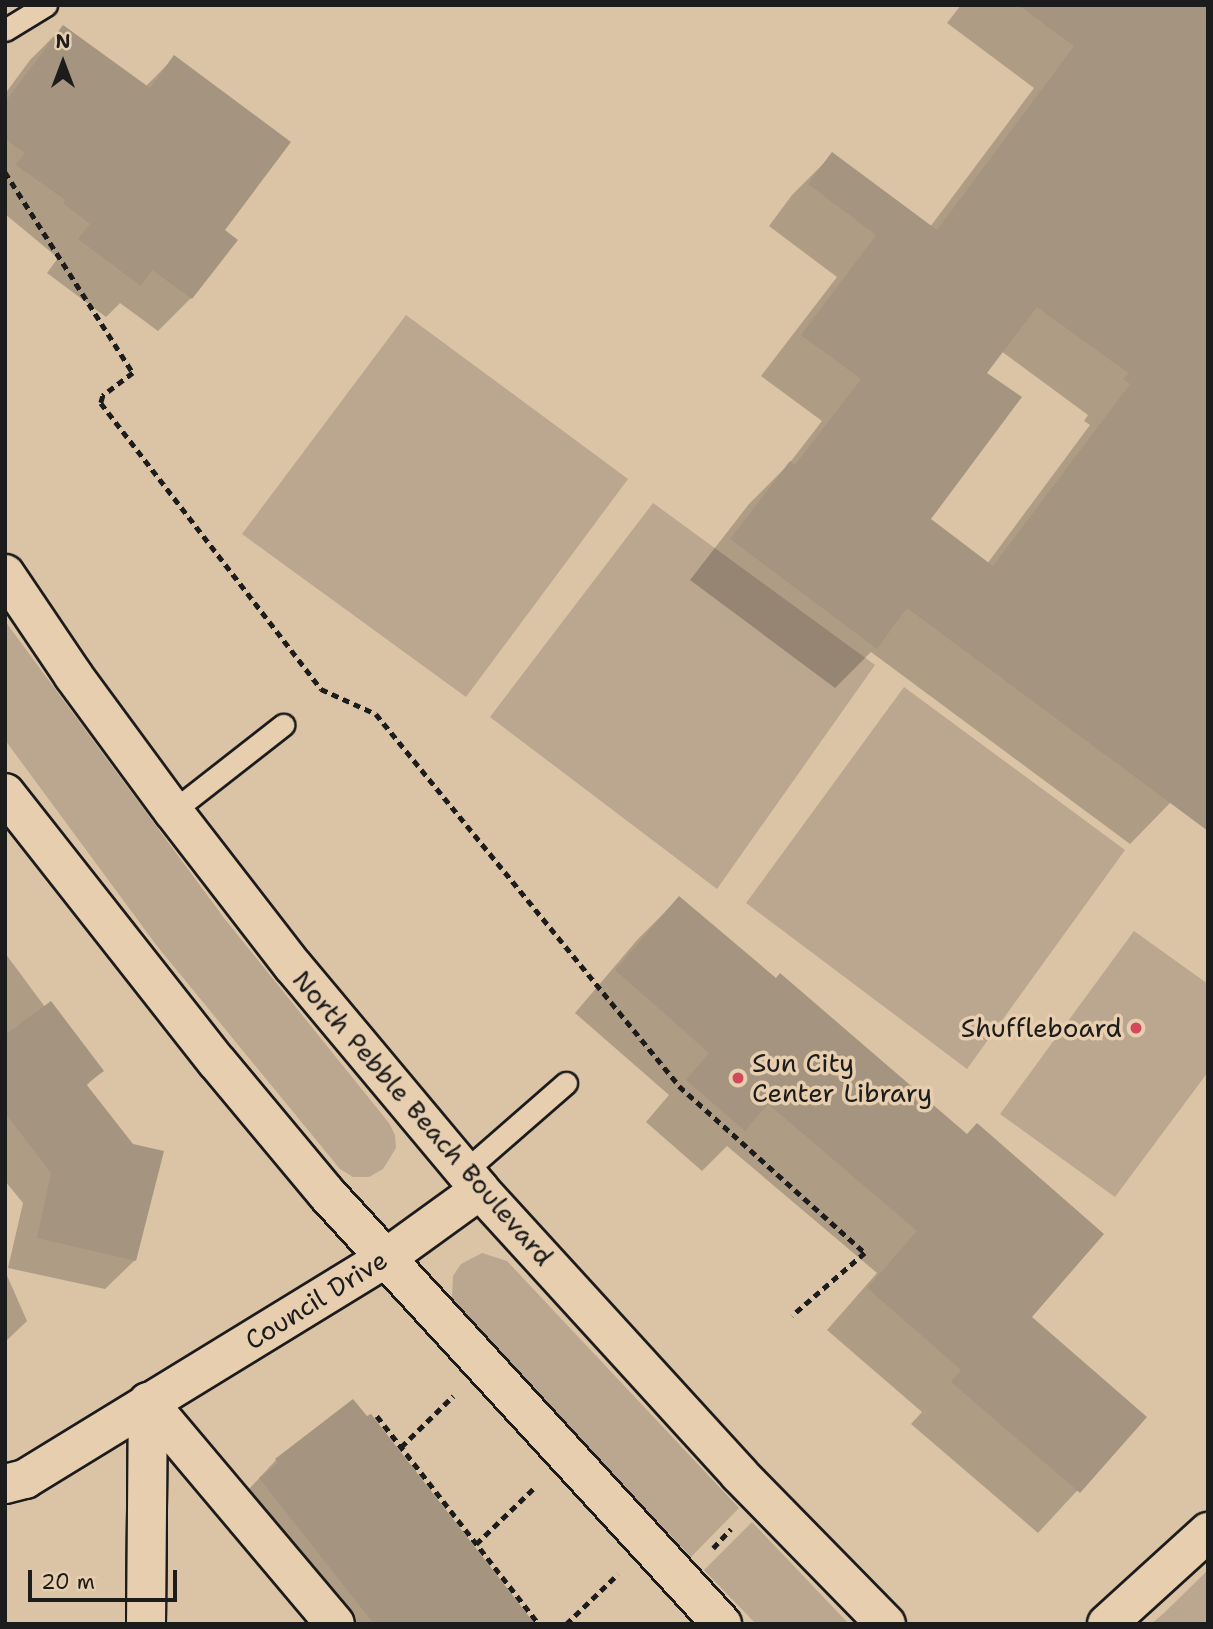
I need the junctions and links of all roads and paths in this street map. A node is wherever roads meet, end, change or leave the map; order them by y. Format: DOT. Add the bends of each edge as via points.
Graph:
graph roads {
  1 [pos="46,5"];
  2 [pos="5,30"];
  3 [pos="5,172"];
  4 [pos="5,574"];
  5 [pos="283,725"];
  6 [pos="5,793"];
  7 [pos="173,811"];
  8 [pos="566,1083"];
  9 [pos="473,1181"];
  10 [pos="386,1258"];
  11 [pos="792,1316"];
  12 [pos="459,1391"];
  13 [pos="148,1402"];
  14 [pos="377,1416"];
  15 [pos="401,1447"];
  16 [pos="541,1482"];
  17 [pos="5,1484"];
  18 [pos="737,1523"];
  19 [pos="1208,1532"];
  20 [pos="476,1544"];
  21 [pos="708,1553"];
  22 [pos="624,1569"];
  23 [pos="146,1624"];
  24 [pos="335,1624"];
  25 [pos="538,1624"];
  26 [pos="566,1624"];
  27 [pos="722,1624"];
  28 [pos="886,1624"];
  29 [pos="1107,1624"];
  1 -- 2 [label="lane"];
  3 -- 11 [label="path" via="133,373 103,396 101,403 321,689 376,714 679,1086 865,1253"];
  4 -- 7 [label="street, North Pebble Beach Boulevard"];
  5 -- 7 [label="lane"];
  6 -- 10 [label="street" via="217,1062"];
  7 -- 9 [label="street, North Pebble Beach Boulevard" via="293,966"];
  8 -- 9 [label="lane"];
  9 -- 10 [label="street, Council Drive"];
  9 -- 28 [label="street, North Pebble Beach Boulevard" via="739,1474"];
  10 -- 13 [label="street, Council Drive"];
  10 -- 27 [label="street"];
  12 -- 15 [label="path"];
  13 -- 17 [label="street, Council Drive" via="25,1479"];
  13 -- 23 [label="street"];
  13 -- 24 [label="street"];
  14 -- 15 [label="path"];
  15 -- 20 [label="path"];
  16 -- 20 [label="path"];
  18 -- 21 [label="path"];
  19 -- 29 [label="street"];
  20 -- 25 [label="path"];
  22 -- 26 [label="path"];
}
